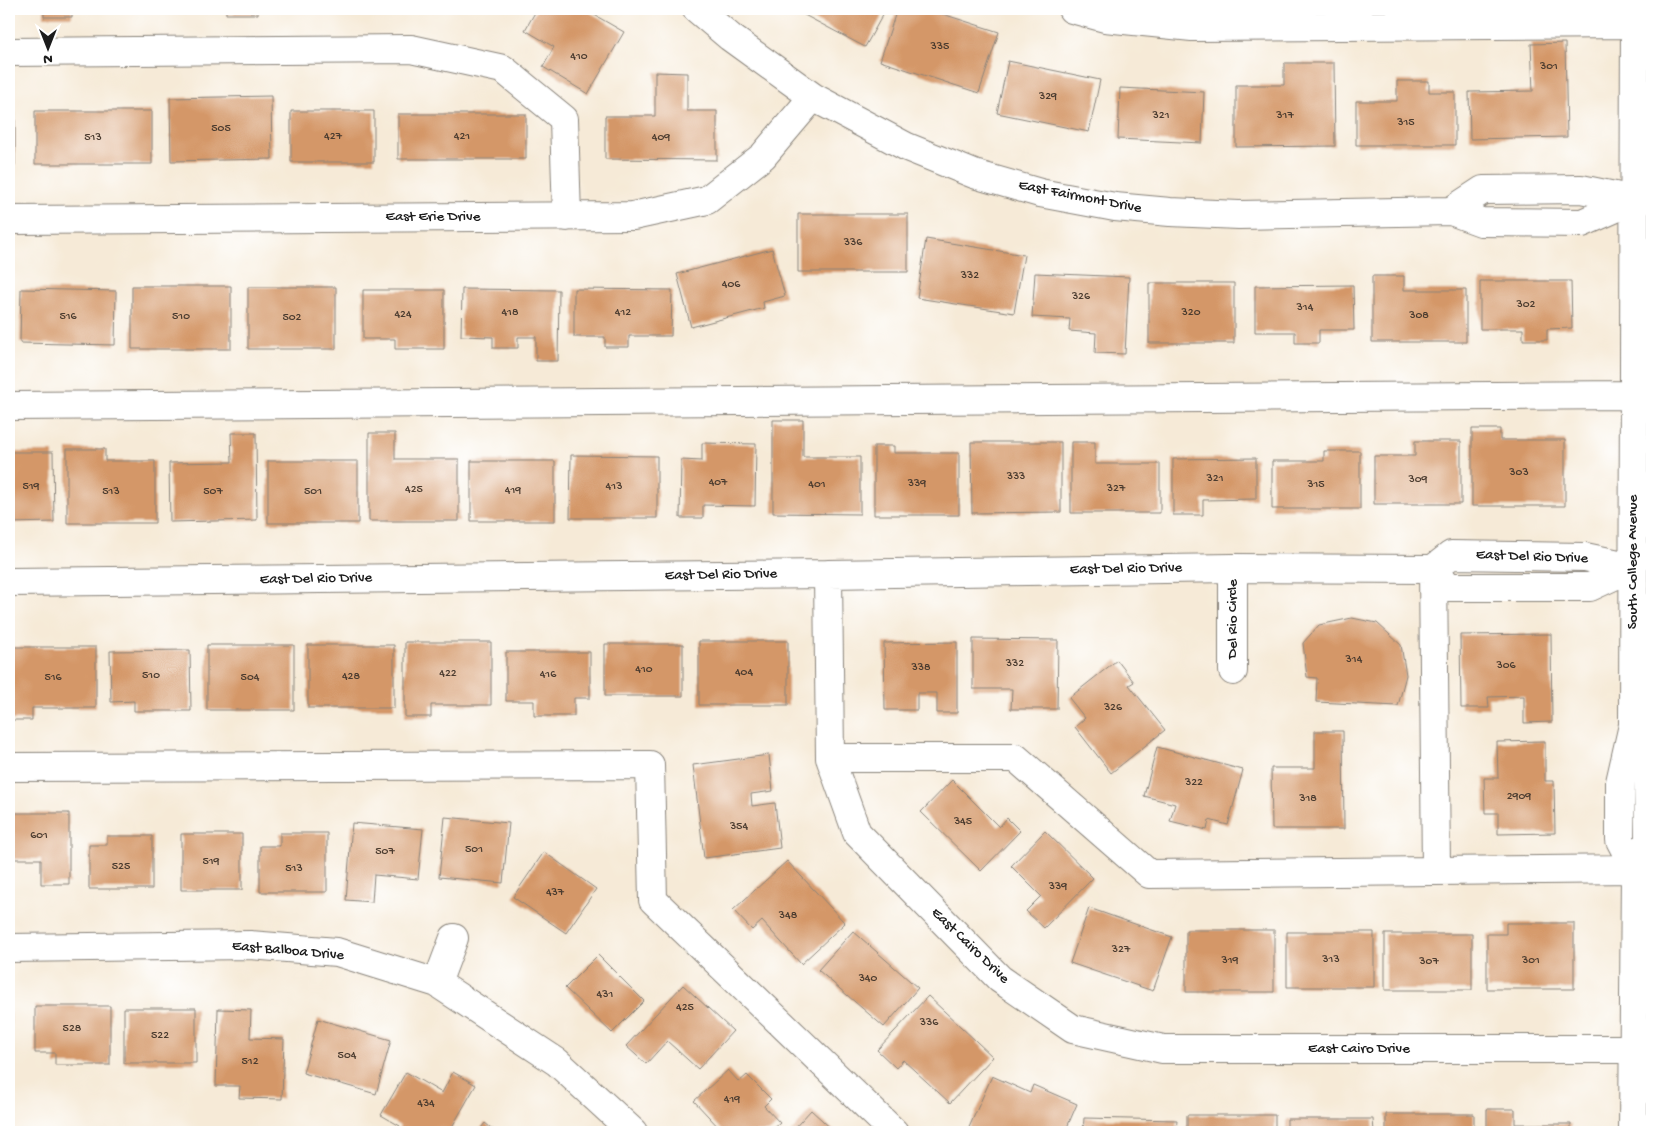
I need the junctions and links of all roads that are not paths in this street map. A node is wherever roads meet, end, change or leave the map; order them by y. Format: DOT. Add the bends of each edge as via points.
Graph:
graph roads {
  1 [pos="697,9"];
  2 [pos="1072,9"];
  3 [pos="1639,14"];
  4 [pos="9,52"];
  5 [pos="813,97"];
  6 [pos="1640,192"];
  7 [pos="566,217"];
  8 [pos="9,220"];
  9 [pos="1643,365"];
  10 [pos="1633,395"];
  11 [pos="9,406"];
  12 [pos="1639,554"];
  13 [pos="1233,568"];
  14 [pos="1433,569"];
  15 [pos="828,574"];
  16 [pos="9,582"];
  17 [pos="1233,671"];
  18 [pos="1642,725"];
  19 [pos="830,758"];
  20 [pos="9,767"];
  21 [pos="1635,869"];
  22 [pos="1436,871"];
  23 [pos="1643,901"];
  24 [pos="454,938"];
  25 [pos="9,948"];
  26 [pos="437,984"];
  27 [pos="1633,1049"];
  28 [pos="1642,1078"];
  29 [pos="633,1132"];
  30 [pos="894,1132"];
  31 [pos="1633,1132"];
  1 -- 5 [label="street, East Fairmont Drive"];
  2 -- 3 [label="street" via="1104,18 1192,27"];
  3 -- 6 [label="street, South College Avenue"];
  4 -- 7 [label="street" via="411,49 503,69 564,119"];
  5 -- 6 [label="street, East Fairmont Drive" via="906,147 974,174 1040,193 1115,207 1239,215 1451,211 1483,190"];
  5 -- 7 [label="street, East Erie Drive" via="763,156 707,200 633,216"];
  6 -- 9 [label="street, South College Avenue"];
  7 -- 8 [label="street, East Erie Drive"];
  9 -- 10 [label="street, South College Avenue"];
  10 -- 11 [label="street"];
  10 -- 12 [label="street, South College Avenue"];
  12 -- 14 [label="street, East Del Rio Drive" via="1590,587 1449,587"];
  12 -- 18 [label="street, South College Avenue"];
  13 -- 14 [label="street, East Del Rio Drive"];
  13 -- 15 [label="street, East Del Rio Drive"];
  13 -- 17 [label="street, Del Rio Circle"];
  14 -- 22 [label="street"];
  15 -- 16 [label="street, East Del Rio Drive"];
  15 -- 19 [label="street, East Cairo Drive"];
  18 -- 21 [label="street, South College Avenue" via="1648,779 1649,840"];
  19 -- 22 [label="street" via="1016,758 1149,874"];
  19 -- 27 [label="street, East Cairo Drive" via="857,833 1000,979 1073,1029 1163,1049"];
  20 -- 30 [label="street" via="650,766 654,900"];
  21 -- 22 [label="street"];
  21 -- 23 [label="street, South College Avenue"];
  23 -- 27 [label="street, South College Avenue"];
  24 -- 26 [label="street"];
  25 -- 26 [label="street, East Balboa Drive" via="250,946 337,952"];
  26 -- 29 [label="street, East Balboa Drive" via="557,1062"];
  27 -- 28 [label="street, South College Avenue"];
  28 -- 31 [label="street, South College Avenue"];
}
